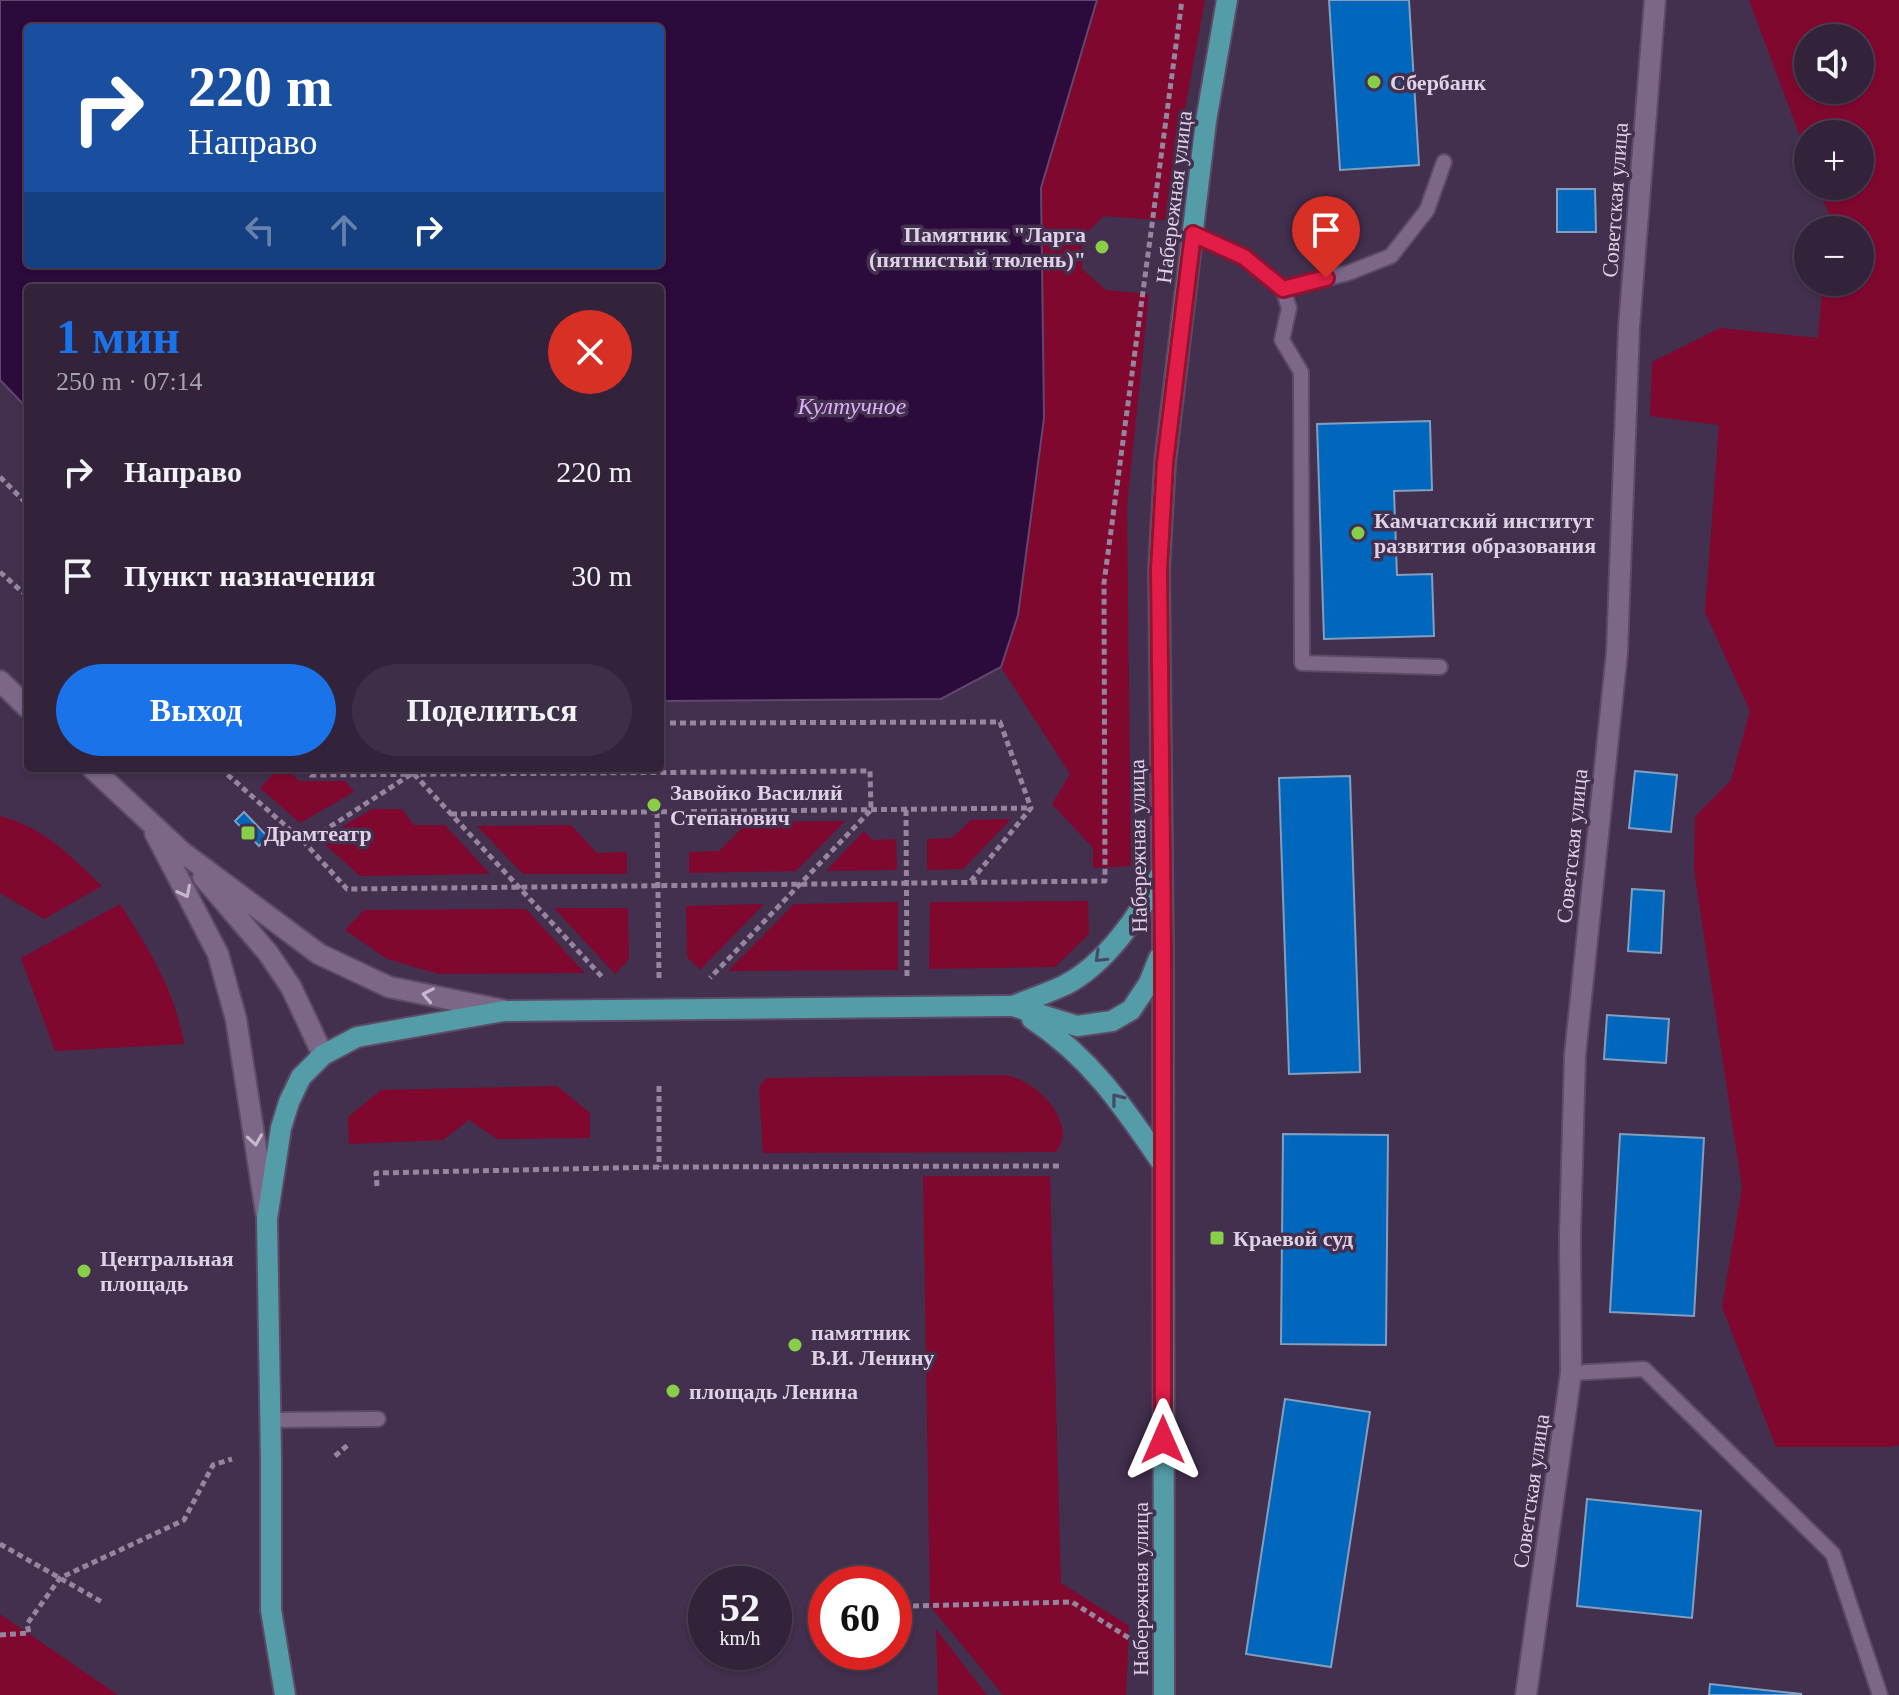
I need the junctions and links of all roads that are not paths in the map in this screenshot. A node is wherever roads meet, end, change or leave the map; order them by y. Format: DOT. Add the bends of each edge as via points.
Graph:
graph roads {
  1 [pos="1227,0"];
  2 [pos="1655,0"];
  3 [pos="1444,162"];
  4 [pos="1193,234"];
  5 [pos="1283,289"];
  6 [pos="1440,667"];
  7 [pos="0,681"];
  8 [pos="24,704"];
  9 [pos="96,772"];
  10 [pos="149,823"];
  11 [pos="182,852"];
  12 [pos="1162,872"];
  13 [pos="1163,947"];
  14 [pos="1013,1006"];
  15 [pos="504,1011"];
  16 [pos="323,1055"];
  17 [pos="1162,1163"];
  18 [pos="267,1219"];
  19 [pos="1571,1373"];
  20 [pos="378,1419"];
  21 [pos="271,1420"];
  22 [pos="285,1695"];
  23 [pos="1164,1695"];
  24 [pos="1526,1695"];
  25 [pos="1880,1695"];
  1 -- 4 [label="main road, Набережная улица"];
  2 -- 19 [label="street, Советская улица" via="1629,327 1617,652 1575,1055"];
  3 -- 5 [label="lane" via="1427,210 1391,256"];
  4 -- 5 [label="lane" via="1244,257"];
  4 -- 12 [label="main road, Набережная улица" via="1165,463 1159,570"];
  5 -- 6 [label="lane" via="1289,308 1282,340 1301,372 1302,663"];
  7 -- 8 [label="street"];
  9 -- 10 [label="street"];
  10 -- 11 [label="street"];
  10 -- 18 [label="street, one-way" via="218,954 236,1019"];
  15 -- 11 [label="street, one-way" via="389,987 319,954"];
  11 -- 16 [label="street" via="268,953 291,987"];
  12 -- 13 [label="main road, Набережная улица"];
  12 -- 14 [label="main road, one-way" via="1100,958 1066,984"];
  13 -- 14 [label="main road" via="1131,1010 1112,1021 1077,1026"];
  13 -- 17 [label="main road, Набережная улица"];
  14 -- 15 [label="main road"];
  17 -- 14 [label="main road, one-way" via="1090,1065"];
  15 -- 16 [label="main road" via="357,1037"];
  16 -- 18 [label="main road" via="301,1077 289,1102"];
  17 -- 23 [label="main road, Набережная улица"];
  18 -- 21 [label="main road"];
  19 -- 24 [label="street, Советская улица"];
  19 -- 25 [label="lane" via="1644,1369 1833,1554"];
  20 -- 21 [label="lane"];
  21 -- 22 [label="main road" via="271,1610"];
}
